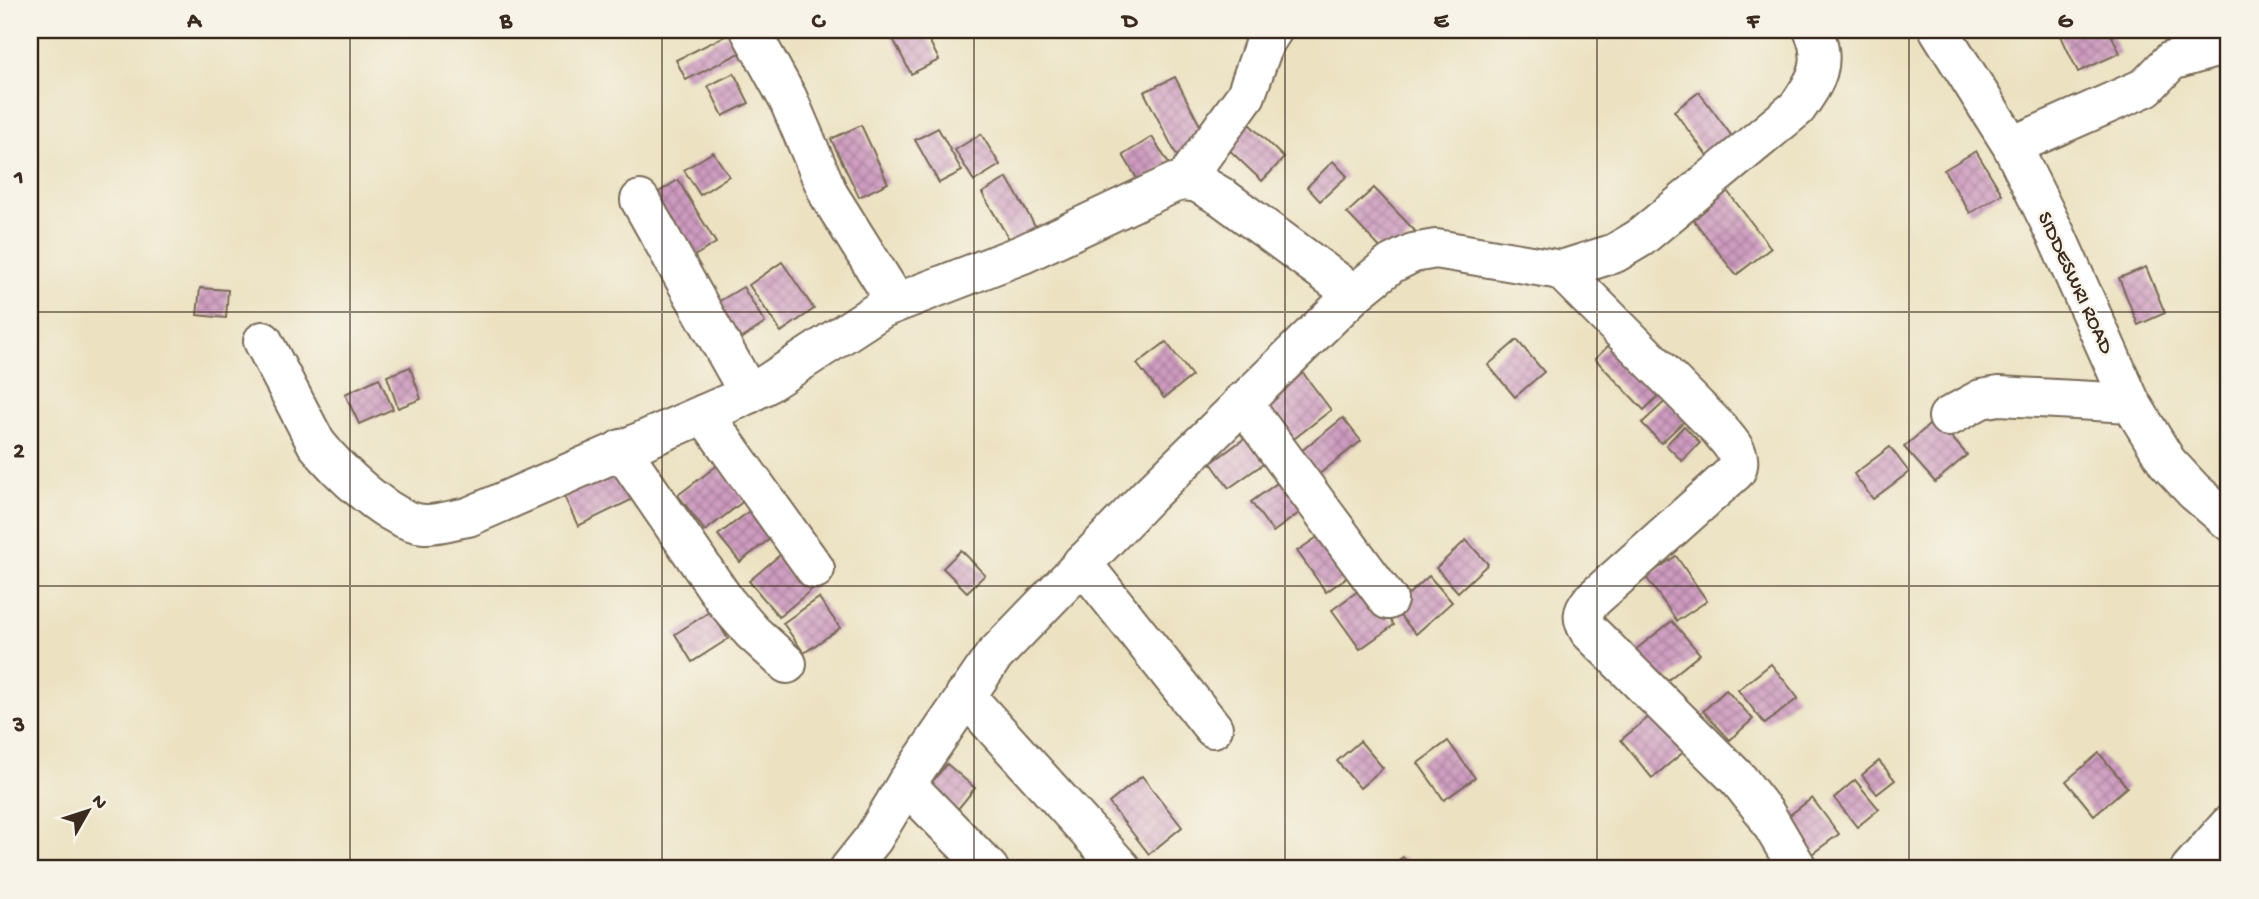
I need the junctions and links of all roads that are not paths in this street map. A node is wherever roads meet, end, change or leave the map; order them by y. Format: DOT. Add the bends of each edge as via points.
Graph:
graph roads {
  1 [pos="750,30"];
  2 [pos="1273,30"];
  3 [pos="1813,30"];
  4 [pos="1939,30"];
  5 [pos="2229,44"];
  6 [pos="2012,146"];
  7 [pos="1184,181"];
  8 [pos="640,200"];
  9 [pos="1561,270"];
  10 [pos="1354,294"];
  11 [pos="896,302"];
  12 [pos="263,341"];
  13 [pos="749,394"];
  14 [pos="1242,402"];
  15 [pos="2131,403"];
  16 [pos="704,414"];
  17 [pos="1948,417"];
  18 [pos="621,449"];
  19 [pos="2229,521"];
  20 [pos="1082,563"];
  21 [pos="815,569"];
  22 [pos="1388,600"];
  23 [pos="787,664"];
  24 [pos="965,695"];
  25 [pos="1213,728"];
  26 [pos="906,783"];
  27 [pos="2229,825"];
  28 [pos="849,869"];
  29 [pos="989,869"];
  30 [pos="1122,869"];
  31 [pos="1798,869"];
  32 [pos="2190,869"];
  1 -- 11 [label="street" via="788,99 829,195"];
  2 -- 7 [label="street" via="1246,96"];
  3 -- 9 [label="street" via="1820,62 1816,81 1797,108 1640,238 1615,253"];
  4 -- 6 [label="street, SIDDESWRI ROAD"];
  5 -- 6 [label="street" via="2171,61 2146,87"];
  6 -- 15 [label="street, SIDDESWRI ROAD"];
  7 -- 10 [label="street" via="1198,183 1222,197"];
  7 -- 11 [label="street" via="1023,254"];
  8 -- 13 [label="street"];
  9 -- 10 [label="street" via="1436,249 1391,264"];
  9 -- 31 [label="street" via="1719,429 1738,455 1739,464 1591,601 1583,621 1749,791"];
  10 -- 14 [label="street"];
  11 -- 13 [label="street"];
  12 -- 18 [label="street" via="316,443 340,470 405,521 426,524 468,517"];
  13 -- 16 [label="street"];
  14 -- 20 [label="street"];
  14 -- 22 [label="street"];
  15 -- 17 [label="street" via="1999,396 1981,399"];
  15 -- 19 [label="street, SIDDESWRI ROAD" via="2167,461"];
  16 -- 18 [label="street"];
  16 -- 21 [label="street"];
  18 -- 23 [label="street" via="726,602"];
  20 -- 24 [label="street" via="993,657"];
  20 -- 25 [label="street"];
  24 -- 26 [label="street"];
  24 -- 30 [label="street"];
  26 -- 28 [label="street"];
  26 -- 29 [label="street"];
  27 -- 32 [label="street"];
}
